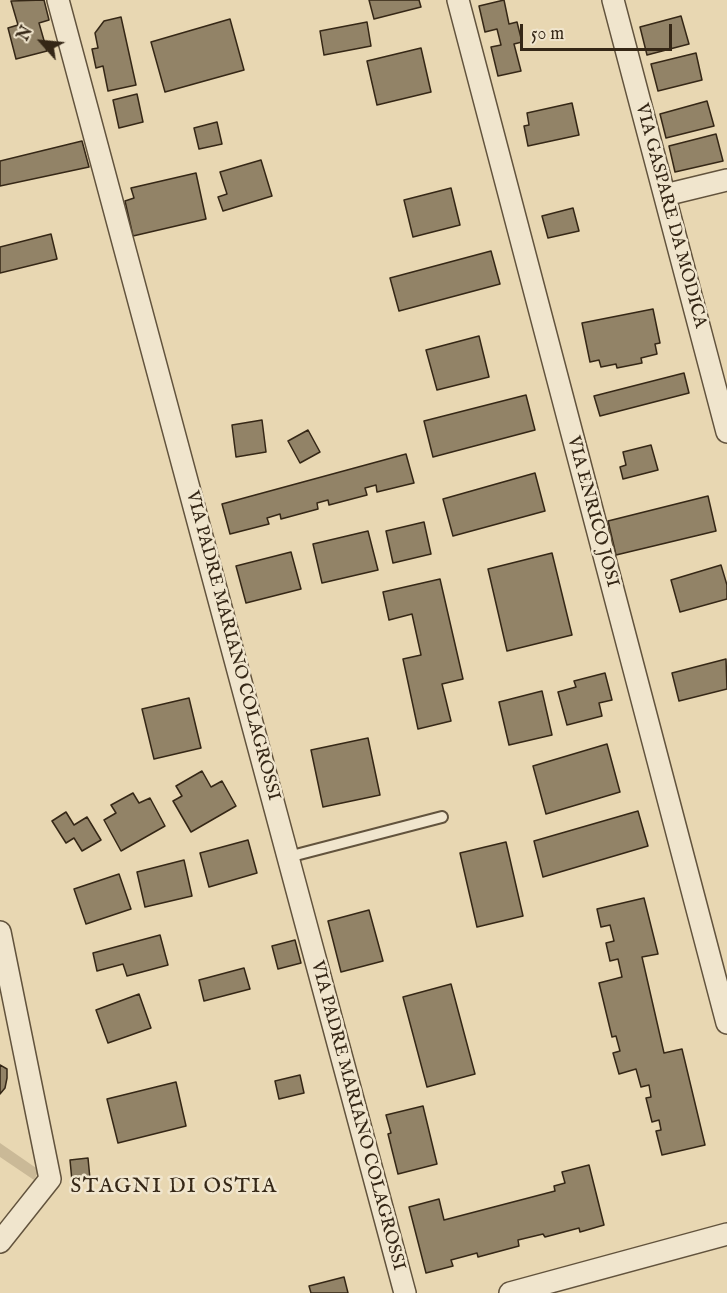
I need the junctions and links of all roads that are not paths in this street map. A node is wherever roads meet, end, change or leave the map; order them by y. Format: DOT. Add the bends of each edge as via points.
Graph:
graph roads {
  1 [pos="58,0"];
  2 [pos="458,0"];
  3 [pos="613,0"];
  4 [pos="727,180"];
  5 [pos="665,195"];
  6 [pos="727,432"];
  7 [pos="442,818"];
  8 [pos="288,857"];
  9 [pos="0,932"];
  10 [pos="727,1023"];
  11 [pos="727,1234"];
  12 [pos="0,1242"];
  13 [pos="405,1293"];
  14 [pos="510,1293"];
  1 -- 8 [label="street, VIA PADRE MARIANO COLAGROSSI"];
  2 -- 10 [label="street, VIA ENRICO JOSI"];
  3 -- 5 [label="street, VIA GASPARE DA MODICA"];
  4 -- 5 [label="street"];
  5 -- 6 [label="street, VIA GASPARE DA MODICA"];
  7 -- 8 [label="lane"];
  8 -- 13 [label="street, VIA PADRE MARIANO COLAGROSSI"];
  9 -- 12 [label="street" via="50,1179"];
  11 -- 14 [label="street"];
}
